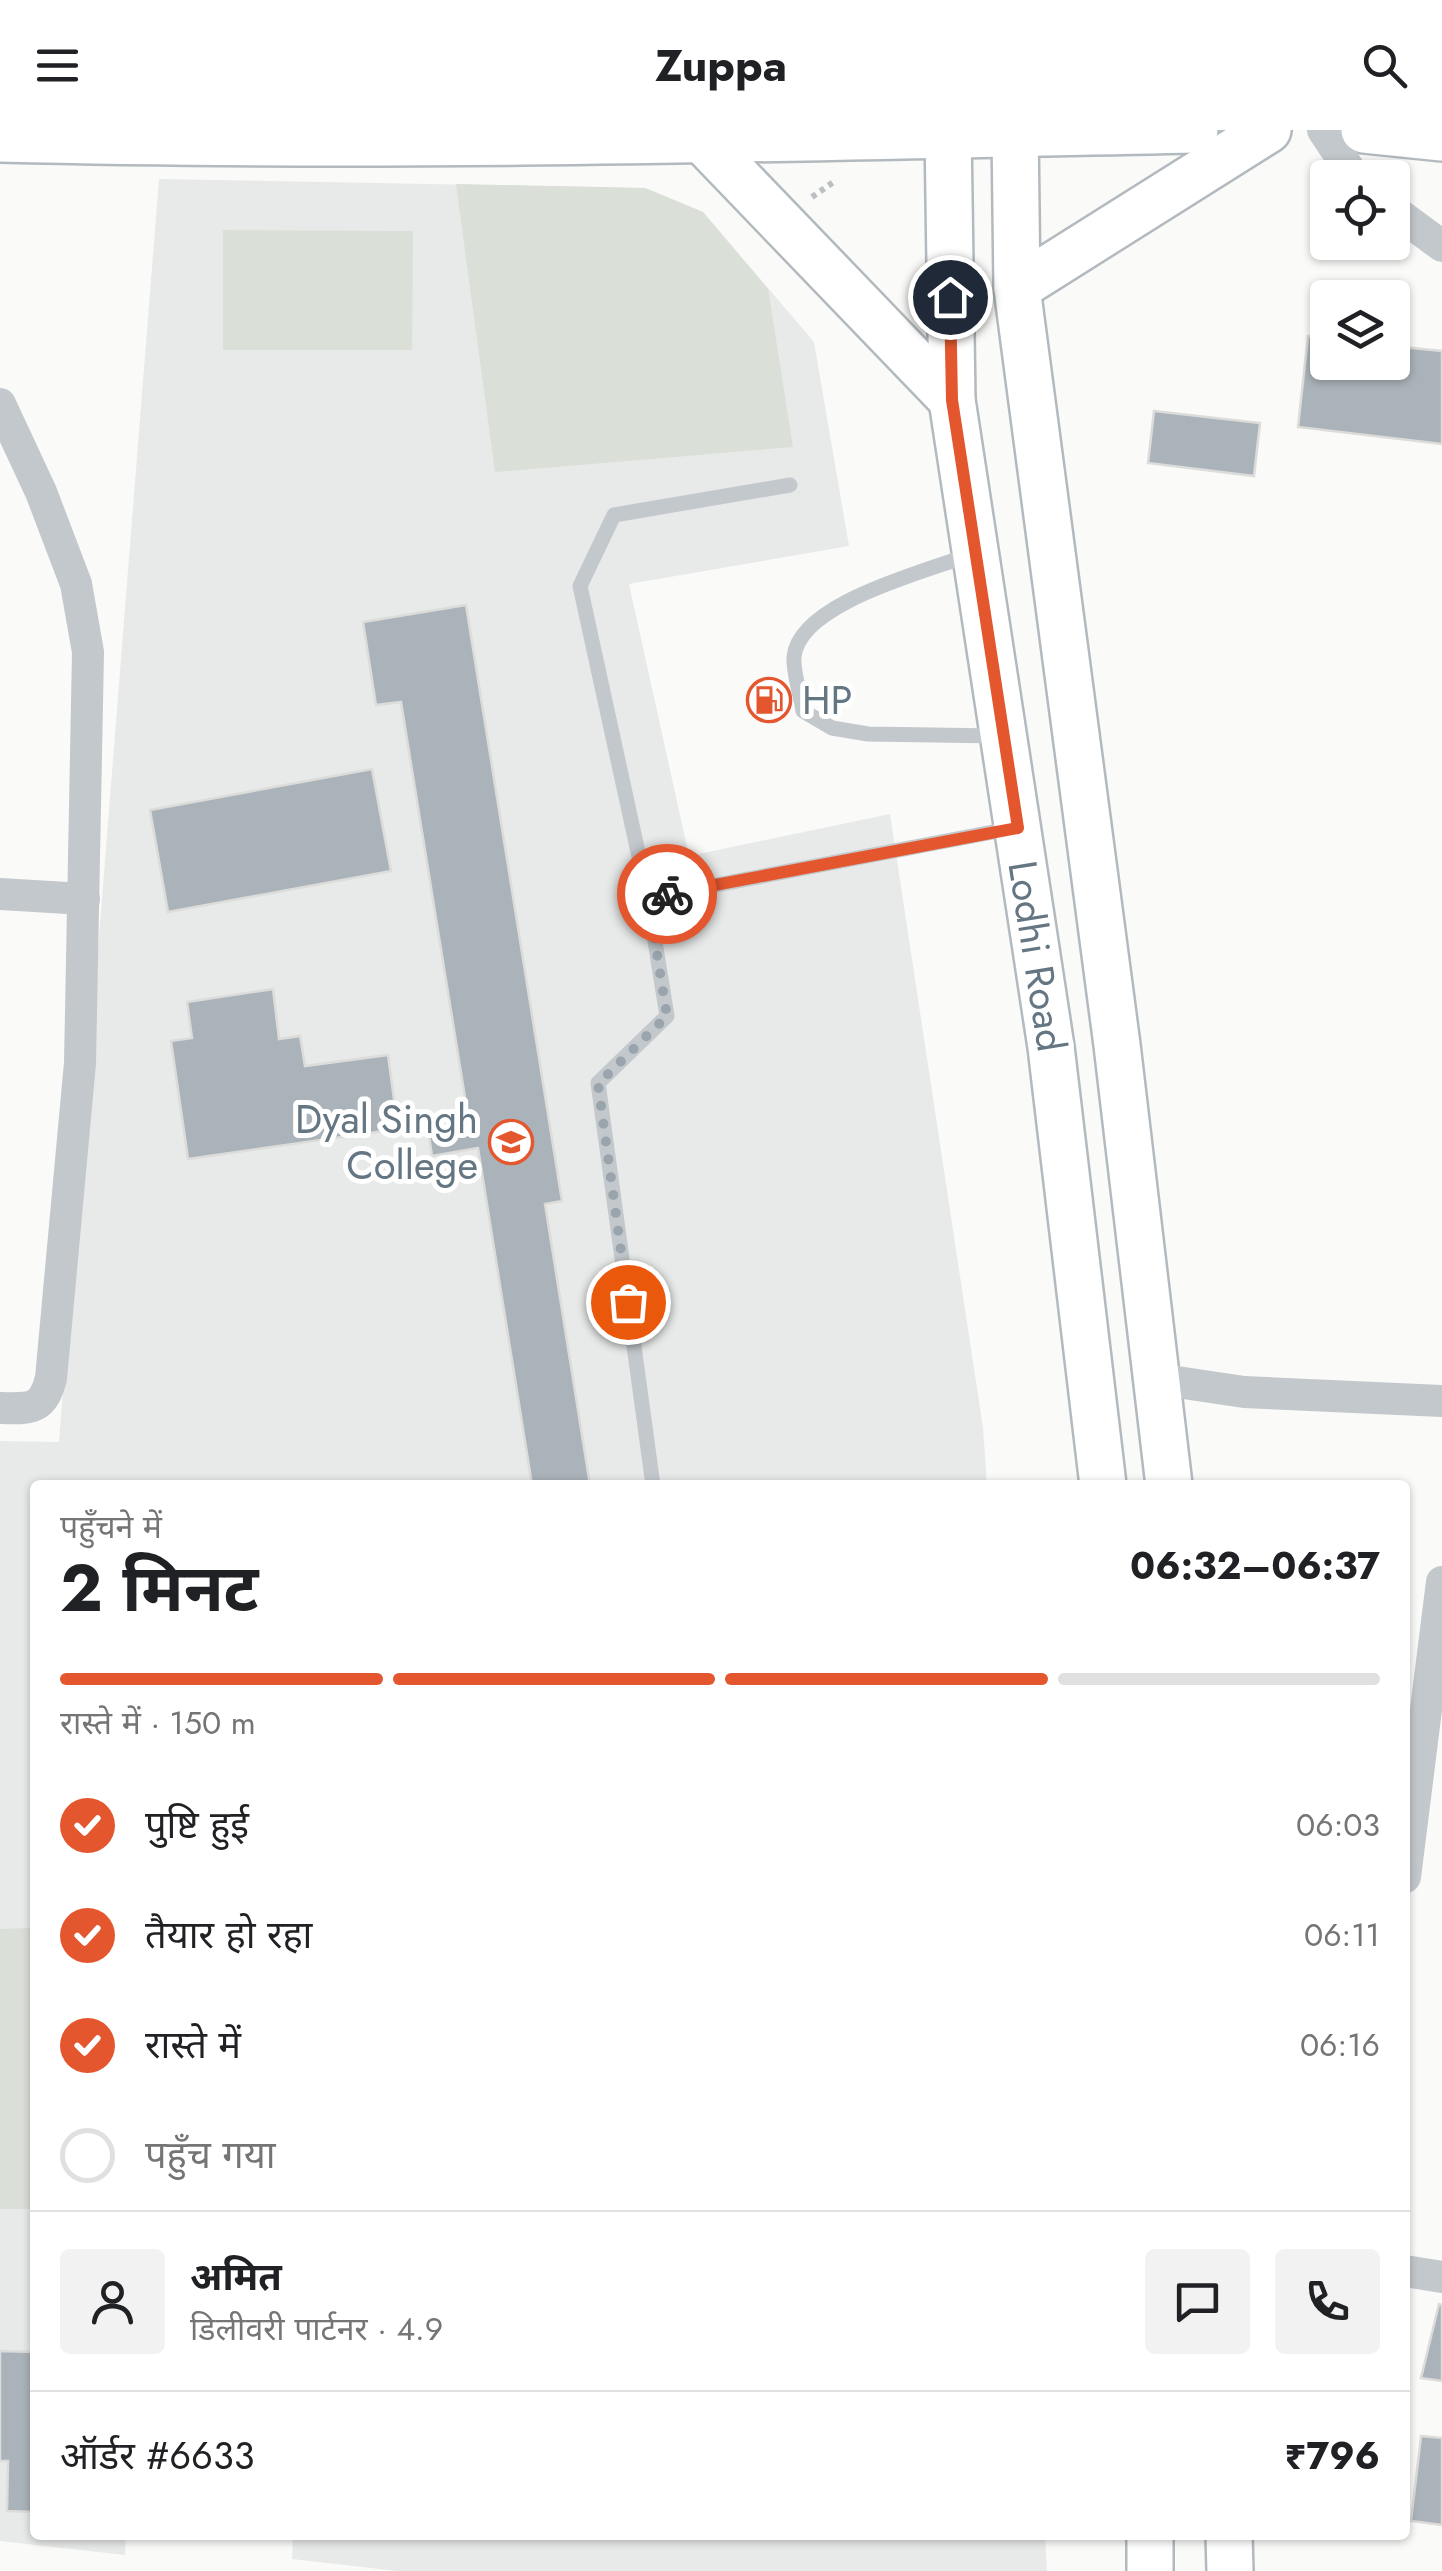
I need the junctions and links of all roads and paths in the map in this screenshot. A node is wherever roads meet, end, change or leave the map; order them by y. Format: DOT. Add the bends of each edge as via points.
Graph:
graph roads {
  1 [pos="1195,130"];
  2 [pos="1268,130"];
  3 [pos="1323,130"];
  4 [pos="1364,130"];
  5 [pos="948,132"];
  6 [pos="1015,132"];
  7 [pos="1442,138"];
  8 [pos="702,139"];
  9 [pos="0,140"];
  10 [pos="1343,160"];
  11 [pos="1410,223"];
  12 [pos="1442,246"];
  13 [pos="1017,288"];
  14 [pos="952,400"];
  15 [pos="0,404"];
  16 [pos="790,485"];
  17 [pos="975,553"];
  18 [pos="1003,736"];
  19 [pos="1018,828"];
  20 [pos="0,894"];
  21 [pos="648,898"];
  22 [pos="84,899"];
  23 [pos="1157,1380"];
  24 [pos="1442,1401"];
  25 [pos="0,1408"];
  26 [pos="652,1480"];
  27 [pos="1102,1480"];
  28 [pos="1169,1480"];
  29 [pos="1442,1582"];
  30 [pos="1410,1837"];
  31 [pos="1410,2271"];
  32 [pos="1442,2277"];
  33 [pos="1150,2540"];
  34 [pos="1229,2540"];
  35 [pos="1150,2571"];
  36 [pos="1230,2571"];
  1 -- 6 [label="main road"];
  2 -- 13 [label="main road"];
  3 -- 10 [label="street"];
  4 -- 7 [label="main road"];
  5 -- 6 [label="main road"];
  5 -- 8 [label="main road"];
  5 -- 14 [label="main road, Lodhi Road"];
  6 -- 13 [label="main road, Lodhi Road"];
  8 -- 9 [label="main road"];
  8 -- 14 [label="main road"];
  11 -- 12 [label="street"];
  13 -- 23 [label="main road, Lodhi Road"];
  14 -- 17 [label="main road, Lodhi Road"];
  15 -- 22 [label="street" via="41,492 84,621"];
  16 -- 21 [label="lane" via="614,515 580,586"];
  17 -- 18 [label="main road, Lodhi Road"];
  17 -- 18 [label="lane" via="836,605 803,633 794,658 804,712 832,728"];
  18 -- 19 [label="main road, Lodhi Road"];
  19 -- 21 [label="lane"];
  19 -- 27 [label="main road, Lodhi Road" via="1052,1047"];
  20 -- 22 [label="street"];
  21 -- 26 [label="lane" via="667,1016 598,1084"];
  22 -- 25 [label="street" via="80,1063 51,1378 37,1406"];
  23 -- 24 [label="street" via="1244,1392"];
  23 -- 28 [label="main road, Lodhi Road"];
  29 -- 30 [label="street"];
  31 -- 32 [label="street"];
  33 -- 35 [label="main road"];
  34 -- 36 [label="main road"];
}
